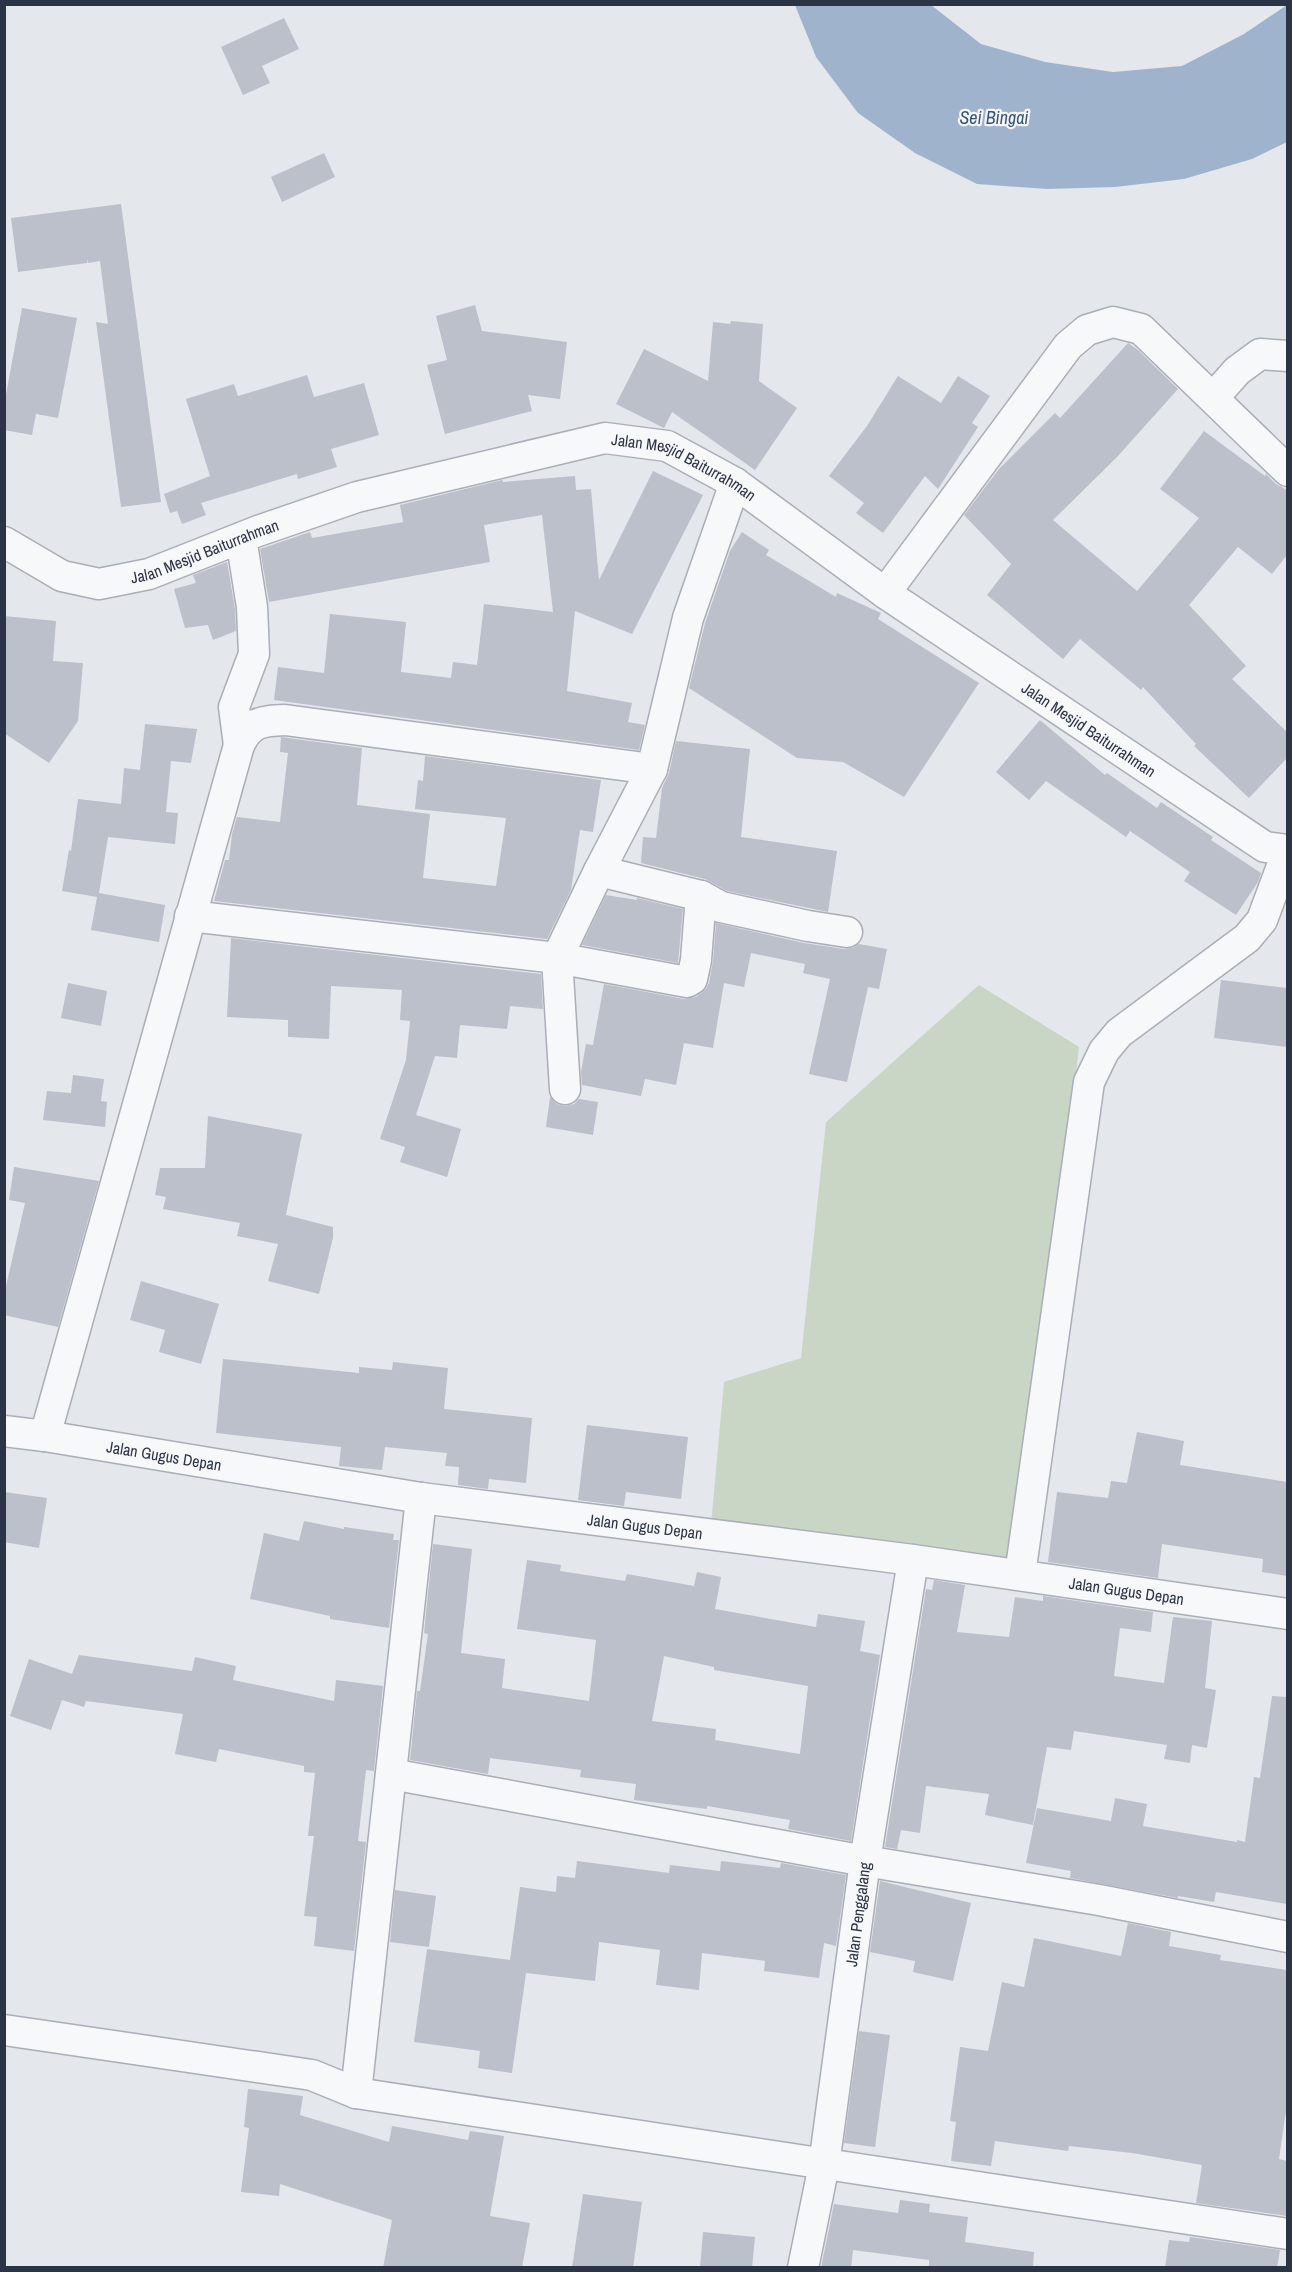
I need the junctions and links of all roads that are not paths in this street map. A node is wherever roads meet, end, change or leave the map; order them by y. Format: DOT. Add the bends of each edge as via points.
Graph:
graph roads {
  1 [pos="1287,356"];
  2 [pos="1213,398"];
  3 [pos="1287,471"];
  4 [pos="735,483"];
  5 [pos="241,538"];
  6 [pos="4,542"];
  7 [pos="885,593"];
  8 [pos="238,745"];
  9 [pos="652,769"];
  10 [pos="1287,850"];
  11 [pos="598,871"];
  12 [pos="701,896"];
  13 [pos="190,916"];
  14 [pos="847,932"];
  15 [pos="557,958"];
  16 [pos="565,1089"];
  17 [pos="4,1431"];
  18 [pos="45,1436"];
  19 [pos="421,1498"];
  20 [pos="914,1560"];
  21 [pos="1020,1575"];
  22 [pos="1287,1614"];
  23 [pos="391,1774"];
  24 [pos="865,1861"];
  25 [pos="1287,1937"];
  26 [pos="4,2030"];
  27 [pos="356,2093"];
  28 [pos="824,2165"];
  29 [pos="1287,2234"];
  30 [pos="803,2268"];
  1 -- 2 [label="street" via="1260,354 1236,371"];
  2 -- 3 [label="street"];
  2 -- 7 [label="street" via="1141,329 1113,322 1087,330 1068,346"];
  4 -- 5 [label="street, Jalan Mesjid Baiturrahman" via="667,446 604,438 357,497"];
  4 -- 7 [label="street, Jalan Mesjid Baiturrahman"];
  4 -- 9 [label="street" via="688,618"];
  5 -- 6 [label="street, Jalan Mesjid Baiturrahman" via="149,574 99,584 62,576"];
  5 -- 8 [label="street" via="252,607 254,654 234,707"];
  7 -- 10 [label="street, Jalan Mesjid Baiturrahman" via="1265,847"];
  8 -- 9 [label="street" via="251,726 285,720"];
  8 -- 13 [label="street"];
  9 -- 11 [label="street"];
  10 -- 21 [label="street" via="1262,920 1247,938 1119,1033 1104,1050 1089,1082"];
  11 -- 12 [label="street"];
  11 -- 15 [label="street"];
  12 -- 14 [label="street" via="721,907"];
  12 -- 15 [label="street" via="696,960 692,979 687,982"];
  13 -- 15 [label="street"];
  13 -- 18 [label="street"];
  15 -- 16 [label="street"];
  17 -- 18 [label="street, Jalan Gugus Depan"];
  18 -- 19 [label="street, Jalan Gugus Depan"];
  19 -- 20 [label="street, Jalan Gugus Depan"];
  19 -- 23 [label="street"];
  20 -- 21 [label="street, Jalan Gugus Depan"];
  20 -- 24 [label="street, Jalan Penggalang"];
  21 -- 22 [label="street, Jalan Gugus Depan"];
  23 -- 24 [label="street"];
  23 -- 27 [label="street"];
  24 -- 25 [label="street" via="1099,1900"];
  24 -- 28 [label="street, Jalan Penggalang"];
  26 -- 27 [label="street" via="312,2075"];
  27 -- 28 [label="street"];
  28 -- 29 [label="street"];
  28 -- 30 [label="street, Jalan Penggalang"];
}
